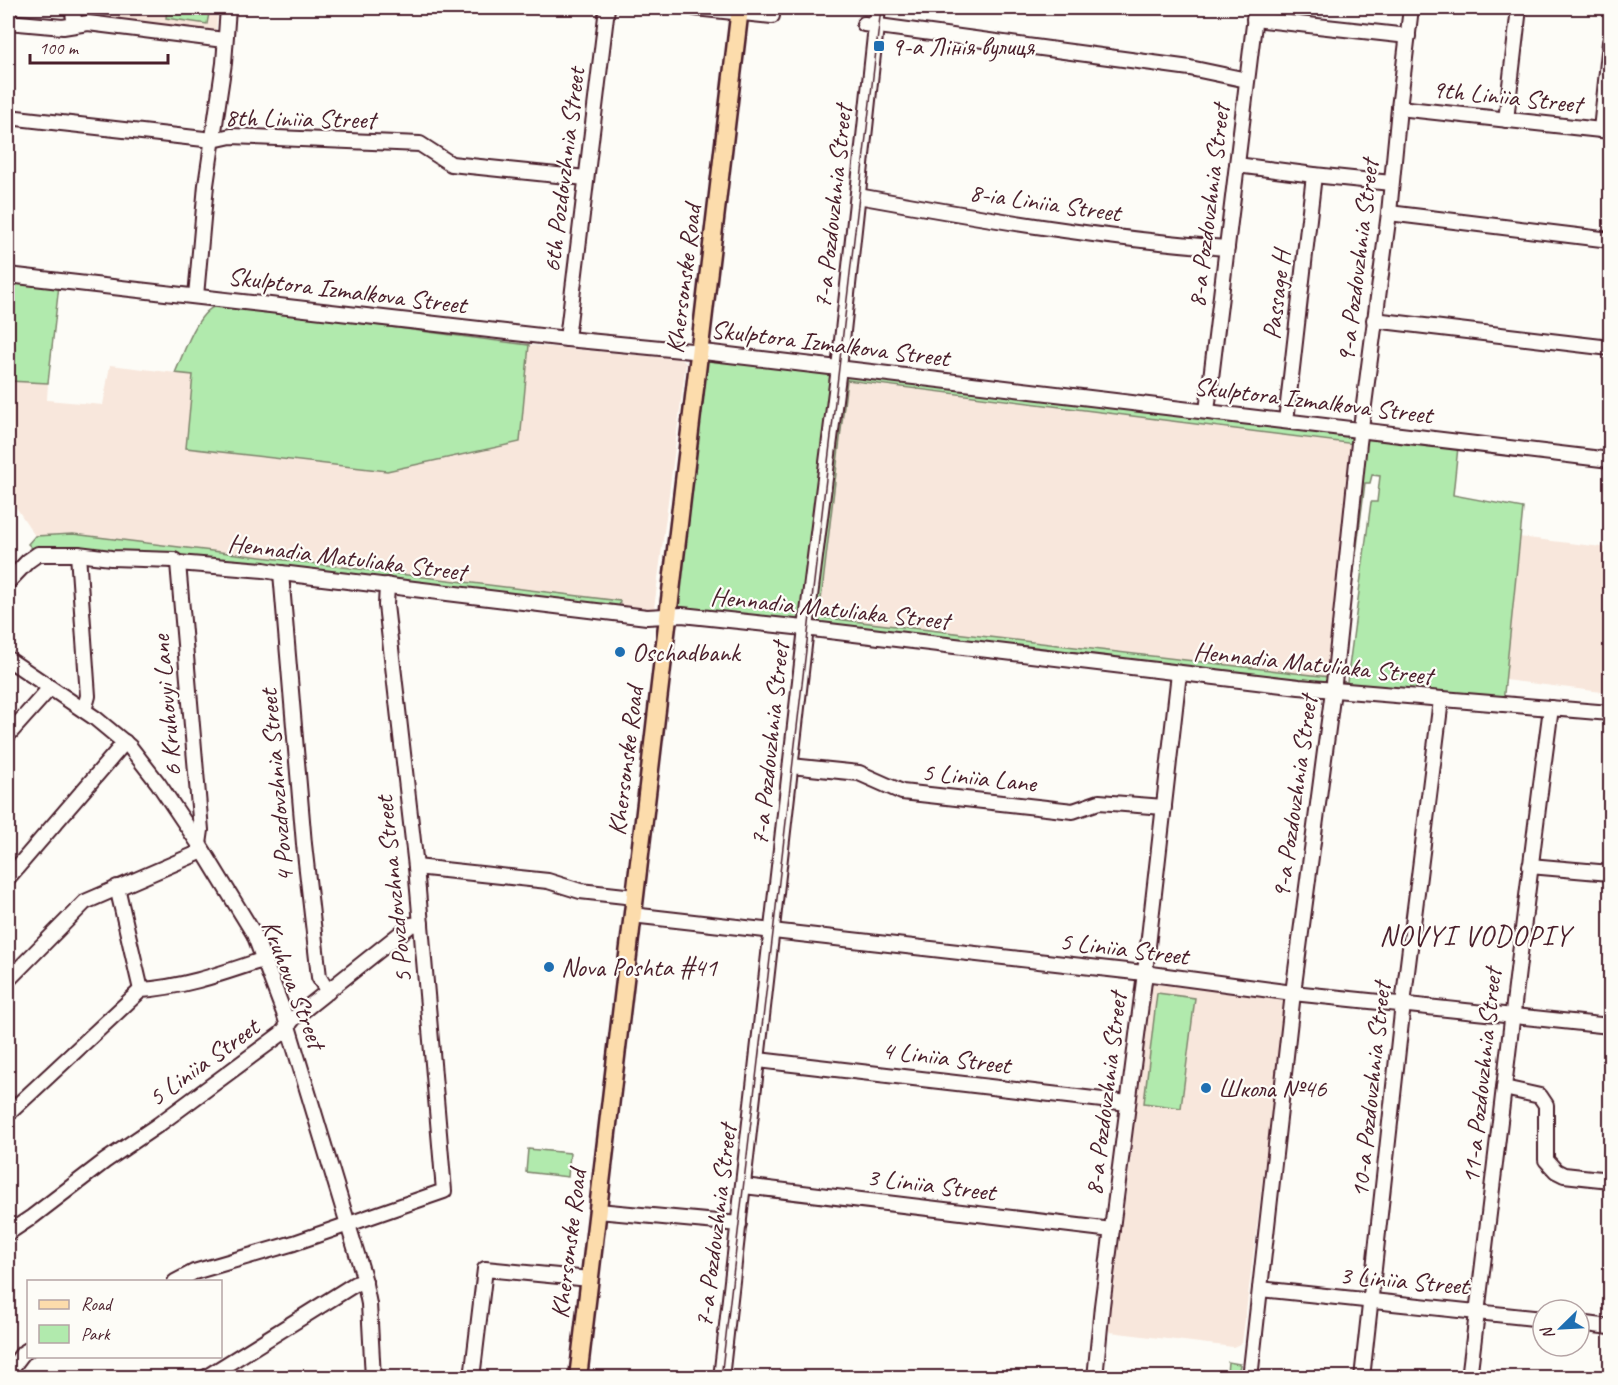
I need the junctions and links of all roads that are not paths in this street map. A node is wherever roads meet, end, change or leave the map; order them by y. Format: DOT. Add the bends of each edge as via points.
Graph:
graph roads {
  1 [pos="72,8"];
  2 [pos="228,8"];
  3 [pos="607,8"];
  4 [pos="695,8"];
  5 [pos="878,8"];
  6 [pos="1411,8"];
  7 [pos="1520,8"];
  8 [pos="740,10"];
  9 [pos="1255,13"];
  10 [pos="772,16"];
  11 [pos="8,21"];
  12 [pos="75,24"];
  13 [pos="869,25"];
  14 [pos="1408,36"];
  15 [pos="224,40"];
  16 [pos="1611,42"];
  17 [pos="1247,80"];
  18 [pos="1399,108"];
  19 [pos="8,117"];
  20 [pos="1506,120"];
  21 [pos="1606,131"];
  22 [pos="213,140"];
  23 [pos="1237,165"];
  24 [pos="1314,175"];
  25 [pos="586,178"];
  26 [pos="1391,183"];
  27 [pos="858,196"];
  28 [pos="1389,213"];
  29 [pos="1611,240"];
  30 [pos="1227,248"];
  31 [pos="8,275"];
  32 [pos="196,296"];
  33 [pos="1374,320"];
  34 [pos="567,339"];
  35 [pos="1611,348"];
  36 [pos="700,352"];
  37 [pos="839,368"];
  38 [pos="1207,411"];
  39 [pos="1286,421"];
  40 [pos="1362,430"];
  41 [pos="1611,460"];
  42 [pos="78,554"];
  43 [pos="178,563"];
  44 [pos="281,573"];
  45 [pos="8,582"];
  46 [pos="387,585"];
  47 [pos="669,616"];
  48 [pos="806,628"];
  49 [pos="8,659"];
  50 [pos="1179,673"];
  51 [pos="50,688"];
  52 [pos="1333,690"];
  53 [pos="1441,700"];
  54 [pos="1551,708"];
  55 [pos="84,710"];
  56 [pos="1611,713"];
  57 [pos="8,735"];
  58 [pos="125,742"];
  59 [pos="791,766"];
  60 [pos="1164,807"];
  61 [pos="201,848"];
  62 [pos="1530,866"];
  63 [pos="416,867"];
  64 [pos="1611,873"];
  65 [pos="8,878"];
  66 [pos="117,887"];
  67 [pos="634,897"];
  68 [pos="632,915"];
  69 [pos="421,924"];
  70 [pos="773,932"];
  71 [pos="265,959"];
  72 [pos="1144,974"];
  73 [pos="8,980"];
  74 [pos="141,990"];
  75 [pos="328,992"];
  76 [pos="1293,993"];
  77 [pos="1403,1004"];
  78 [pos="1512,1016"];
  79 [pos="288,1026"];
  80 [pos="1611,1026"];
  81 [pos="758,1060"];
  82 [pos="1504,1088"];
  83 [pos="1128,1103"];
  84 [pos="8,1114"];
  85 [pos="1611,1180"];
  86 [pos="744,1186"];
  87 [pos="598,1210"];
  88 [pos="348,1223"];
  89 [pos="739,1224"];
  90 [pos="1112,1230"];
  91 [pos="8,1233"];
  92 [pos="590,1279"];
  93 [pos="177,1280"];
  94 [pos="365,1281"];
  95 [pos="1260,1289"];
  96 [pos="1371,1301"];
  97 [pos="1477,1311"];
  98 [pos="1531,1317"];
  99 [pos="1591,1324"];
  100 [pos="1611,1327"];
  101 [pos="27,1351"];
  102 [pos="8,1373"];
  103 [pos="205,1377"];
  104 [pos="373,1377"];
  105 [pos="472,1377"];
  106 [pos="578,1377"];
  107 [pos="721,1377"];
  108 [pos="1095,1377"];
  109 [pos="1250,1377"];
  110 [pos="1362,1377"];
  111 [pos="1469,1377"];
  1 -- 12 [label="street"];
  2 -- 15 [label="street"];
  3 -- 25 [label="street, 6th Pozdovzhnia Street"];
  4 -- 8 [label="street"];
  5 -- 13 [label="street, 7-a Pozdovzhnia Street"];
  6 -- 14 [label="street, 9-a Pozdovzhnia Street"];
  7 -- 20 [label="street"];
  8 -- 10 [label="street"];
  8 -- 36 [label="main road, Khersonske Road"];
  9 -- 14 [label="street"];
  9 -- 17 [label="street, 8-a Pozdovzhnia Street"];
  11 -- 12 [label="street" via="63,27"];
  12 -- 15 [label="street"];
  13 -- 17 [label="street" via="1190,68"];
  13 -- 27 [label="street, 7-a Pozdovzhnia Street"];
  14 -- 18 [label="street, 9-a Pozdovzhnia Street"];
  15 -- 22 [label="street"];
  16 -- 21 [label="street"];
  17 -- 23 [label="street, 8-a Pozdovzhnia Street"];
  18 -- 20 [label="street, 9th Liniia Street"];
  18 -- 26 [label="street, 9-a Pozdovzhnia Street"];
  19 -- 22 [label="street, 8th Liniia Street"];
  20 -- 21 [label="street, 9th Liniia Street"];
  22 -- 25 [label="street, 8th Liniia Street" via="231,136 420,144 451,164"];
  22 -- 32 [label="street"];
  23 -- 24 [label="street"];
  23 -- 30 [label="street, 8-a Pozdovzhnia Street"];
  24 -- 26 [label="street"];
  24 -- 39 [label="street, Passage H"];
  25 -- 34 [label="street, 6th Pozdovzhnia Street"];
  26 -- 28 [label="street, 9-a Pozdovzhnia Street"];
  27 -- 30 [label="street, 8-ia Liniia Street" via="1013,223"];
  27 -- 37 [label="street, 7-a Pozdovzhnia Street"];
  28 -- 29 [label="street"];
  28 -- 33 [label="street, 9-a Pozdovzhnia Street"];
  30 -- 38 [label="street, 8-a Pozdovzhnia Street"];
  31 -- 32 [label="street, Skulptora Izmalkova Street"];
  32 -- 34 [label="street, Skulptora Izmalkova Street"];
  33 -- 35 [label="street"];
  33 -- 40 [label="street, 9-a Pozdovzhnia Street"];
  34 -- 36 [label="street, Skulptora Izmalkova Street"];
  36 -- 37 [label="street, Skulptora Izmalkova Street"];
  36 -- 47 [label="main road, Khersonske Road"];
  37 -- 38 [label="street, Skulptora Izmalkova Street"];
  37 -- 48 [label="street, 7-a Pozdovzhnia Street"];
  38 -- 39 [label="street, Skulptora Izmalkova Street"];
  39 -- 40 [label="street, Skulptora Izmalkova Street"];
  40 -- 41 [label="street, Skulptora Izmalkova Street"];
  40 -- 52 [label="street, 9-a Pozdovzhnia Street"];
  42 -- 43 [label="street, Hennadia Matuliaka Street"];
  42 -- 45 [label="street, Hennadia Matuliaka Street" via="38,554"];
  42 -- 55 [label="street" via="88,696"];
  43 -- 44 [label="street, Hennadia Matuliaka Street"];
  43 -- 61 [label="street, 6 Kruhovyi Lane"];
  44 -- 46 [label="street, Hennadia Matuliaka Street"];
  44 -- 75 [label="street, 4 Povzdovzhnia Street" via="304,844 319,976"];
  46 -- 47 [label="street, Hennadia Matuliaka Street" via="647,617"];
  46 -- 63 [label="street, 5 Povzdovzhna Street" via="387,616"];
  47 -- 48 [label="street, Hennadia Matuliaka Street"];
  47 -- 67 [label="main road, Khersonske Road"];
  48 -- 50 [label="street, Hennadia Matuliaka Street"];
  48 -- 59 [label="street, 7-a Pozdovzhnia Street"];
  49 -- 51 [label="street, Kruhova Street"];
  50 -- 52 [label="street, Hennadia Matuliaka Street"];
  50 -- 60 [label="street, 8-a Pozdovzhnia Street"];
  51 -- 55 [label="street, Kruhova Street"];
  51 -- 57 [label="street"];
  52 -- 53 [label="street, Hennadia Matuliaka Street"];
  52 -- 76 [label="street, 9-a Pozdovzhnia Street"];
  53 -- 54 [label="street, Hennadia Matuliaka Street"];
  53 -- 77 [label="street, 10-a Pozdovzhnia Street"];
  54 -- 56 [label="street, Hennadia Matuliaka Street"];
  54 -- 62 [label="street, 11-a Pozdovzhnia Street"];
  55 -- 58 [label="street, Kruhova Street"];
  58 -- 61 [label="street, Kruhova Street"];
  58 -- 65 [label="street"];
  59 -- 60 [label="street, 5 Liniia Lane" via="859,772 902,792 1073,811 1099,802"];
  59 -- 70 [label="street, 7-a Pozdovzhnia Street"];
  60 -- 72 [label="street, 8-a Pozdovzhnia Street"];
  61 -- 66 [label="street"];
  61 -- 71 [label="street, Kruhova Street"];
  62 -- 64 [label="street"];
  62 -- 78 [label="street, 11-a Pozdovzhnia Street"];
  63 -- 67 [label="street" via="548,881 580,891"];
  63 -- 69 [label="street, 5 Povzdovzhna Street"];
  66 -- 73 [label="street" via="85,902"];
  66 -- 74 [label="street"];
  67 -- 68 [label="main road, Khersonske Road"];
  68 -- 70 [label="street, 5 Liniia Street"];
  68 -- 87 [label="main road, Khersonske Road"];
  69 -- 75 [label="street, 5 Liniia Street" via="411,925"];
  69 -- 88 [label="street, 5 Povzdovzhna Street" via="444,1191"];
  70 -- 72 [label="street, 5 Liniia Street"];
  70 -- 81 [label="street, 7-a Pozdovzhnia Street"];
  71 -- 74 [label="street" via="170,988"];
  71 -- 79 [label="street, Kruhova Street"];
  72 -- 76 [label="street, 5 Liniia Street"];
  72 -- 83 [label="street, 8-a Pozdovzhnia Street"];
  74 -- 84 [label="street"];
  75 -- 79 [label="street, 5 Liniia Street"];
  76 -- 77 [label="street, 5 Liniia Street"];
  76 -- 95 [label="street, 9-a Pozdovzhnia Street"];
  77 -- 78 [label="street, 5 Liniia Street"];
  77 -- 96 [label="street, 10-a Pozdovzhnia Street"];
  78 -- 80 [label="street, 5 Liniia Street"];
  78 -- 82 [label="street, 11-a Pozdovzhnia Street"];
  79 -- 88 [label="street, Kruhova Street"];
  79 -- 91 [label="street, 5 Liniia Street"];
  81 -- 83 [label="street, 4 Liniia Street"];
  81 -- 86 [label="street, 7-a Pozdovzhnia Street"];
  82 -- 85 [label="street" via="1544,1099 1546,1160 1556,1171"];
  82 -- 97 [label="street, 11-a Pozdovzhnia Street"];
  83 -- 90 [label="street, 8-a Pozdovzhnia Street"];
  86 -- 89 [label="street, 7-a Pozdovzhnia Street"];
  86 -- 90 [label="street, 3 Liniia Street"];
  87 -- 89 [label="street"];
  87 -- 92 [label="main road, Khersonske Road"];
  88 -- 93 [label="street"];
  88 -- 94 [label="street, Kruhova Street"];
  89 -- 107 [label="street, 7-a Pozdovzhnia Street"];
  90 -- 108 [label="street, 8-a Pozdovzhnia Street"];
  92 -- 105 [label="street" via="484,1271"];
  92 -- 106 [label="main road, Khersonske Road"];
  94 -- 103 [label="street"];
  94 -- 104 [label="street, Kruhova Street"];
  95 -- 96 [label="street, 3 Liniia Street"];
  95 -- 109 [label="street, 9-a Pozdovzhnia Street"];
  96 -- 97 [label="street, 3 Liniia Street"];
  96 -- 110 [label="street, 10-a Pozdovzhnia Street"];
  97 -- 98 [label="street, 3 Liniia Street"];
  97 -- 111 [label="street, 11-a Pozdovzhnia Street"];
  99 -- 100 [label="street"];
  101 -- 102 [label="street"];
}
